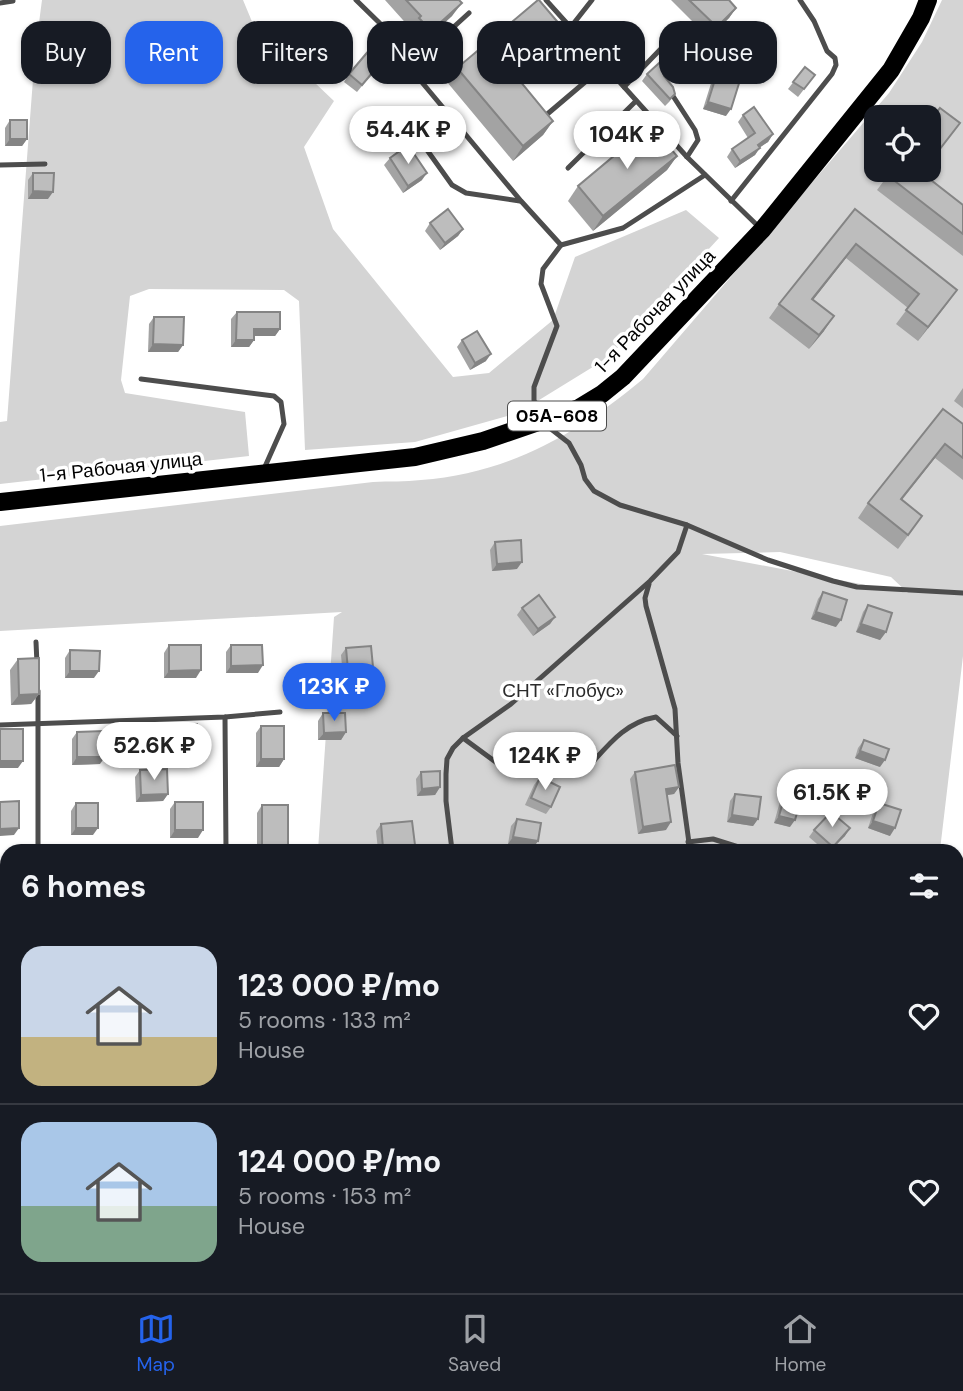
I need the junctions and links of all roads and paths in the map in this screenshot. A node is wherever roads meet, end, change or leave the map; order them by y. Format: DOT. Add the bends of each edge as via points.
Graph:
graph roads {
  1 [pos="356,0"];
  2 [pos="546,0"];
  3 [pos="592,0"];
  4 [pos="800,0"];
  5 [pos="928,0"];
  6 [pos="13,1"];
  7 [pos="0,3"];
  8 [pos="469,13"];
  9 [pos="378,21"];
  10 [pos="460,21"];
  11 [pos="564,21"];
  12 [pos="576,21"];
  13 [pos="659,51"];
  14 [pos="423,84"];
  15 [pos="583,84"];
  16 [pos="621,84"];
  17 [pos="624,87"];
  18 [pos="673,96"];
  19 [pos="636,101"];
  20 [pos="545,116"];
  21 [pos="422,142"];
  22 [pos="687,157"];
  23 [pos="45,163"];
  24 [pos="0,165"];
  25 [pos="568,168"];
  26 [pos="705,175"];
  27 [pos="521,201"];
  28 [pos="731,201"];
  29 [pos="762,230"];
  30 [pos="561,246"];
  31 [pos="141,379"];
  32 [pos="542,422"];
  33 [pos="261,473"];
  34 [pos="0,502"];
  35 [pos="687,525"];
  36 [pos="650,581"];
  37 [pos="963,593"];
  38 [pos="36,642"];
  39 [pos="37,670"];
  40 [pos="37,683"];
  41 [pos="280,712"];
  42 [pos="225,717"];
  43 [pos="39,724"];
  44 [pos="0,725"];
  45 [pos="677,736"];
  46 [pos="463,738"];
  47 [pos="590,765"];
  48 [pos="569,775"];
  49 [pos="688,842"];
  50 [pos="38,844"];
  51 [pos="226,844"];
  52 [pos="451,844"];
  53 [pos="729,844"];
  1 -- 9 [label="lane"];
  2 -- 11 [label="lane"];
  3 -- 12 [label="lane"];
  4 -- 28 [label="lane" via="836,65"];
  5 -- 29 [label="main road, 1-я Рабочая улица / 05А-608" via="891,70"];
  6 -- 7 [label="lane"];
  8 -- 10 [label="lane"];
  13 -- 17 [label="lane"];
  14 -- 27 [label="lane"];
  15 -- 20 [label="lane"];
  16 -- 17 [label="lane"];
  17 -- 19 [label="lane"];
  18 -- 22 [label="lane" via="698,140"];
  19 -- 22 [label="lane"];
  19 -- 25 [label="lane"];
  21 -- 27 [label="lane" via="452,185 466,193"];
  22 -- 26 [label="lane"];
  23 -- 24 [label="lane"];
  26 -- 28 [label="lane"];
  26 -- 30 [label="lane" via="623,228"];
  27 -- 30 [label="lane"];
  28 -- 29 [label="lane"];
  29 -- 32 [label="main road, 1-я Рабочая улица / 05А-608" via="623,376 579,408"];
  30 -- 32 [label="lane" via="543,269 541,284 557,326 534,387"];
  31 -- 33 [label="lane" via="274,396 281,402 284,424"];
  32 -- 33 [label="main road, 1-я Рабочая улица / 05А-608" via="415,457"];
  32 -- 35 [label="lane" via="569,443 594,491 620,505"];
  33 -- 34 [label="main road, 1-я Рабочая улица / 05А-608"];
  35 -- 36 [label="lane" via="673,559"];
  35 -- 37 [label="lane" via="833,582"];
  36 -- 45 [label="lane" via="645,597 672,696"];
  36 -- 46 [label="lane" via="511,704"];
  38 -- 39 [label="lane"];
  40 -- 43 [label="lane"];
  41 -- 42 [label="lane"];
  42 -- 43 [label="lane"];
  42 -- 51 [label="lane"];
  43 -- 44 [label="lane"];
  43 -- 50 [label="lane"];
  45 -- 47 [label="lane" via="656,718 644,719 617,735"];
  45 -- 49 [label="lane"];
  46 -- 48 [label="lane" via="497,763"];
  46 -- 52 [label="lane" via="447,759"];
  49 -- 53 [label="lane" via="713,839"];
}
